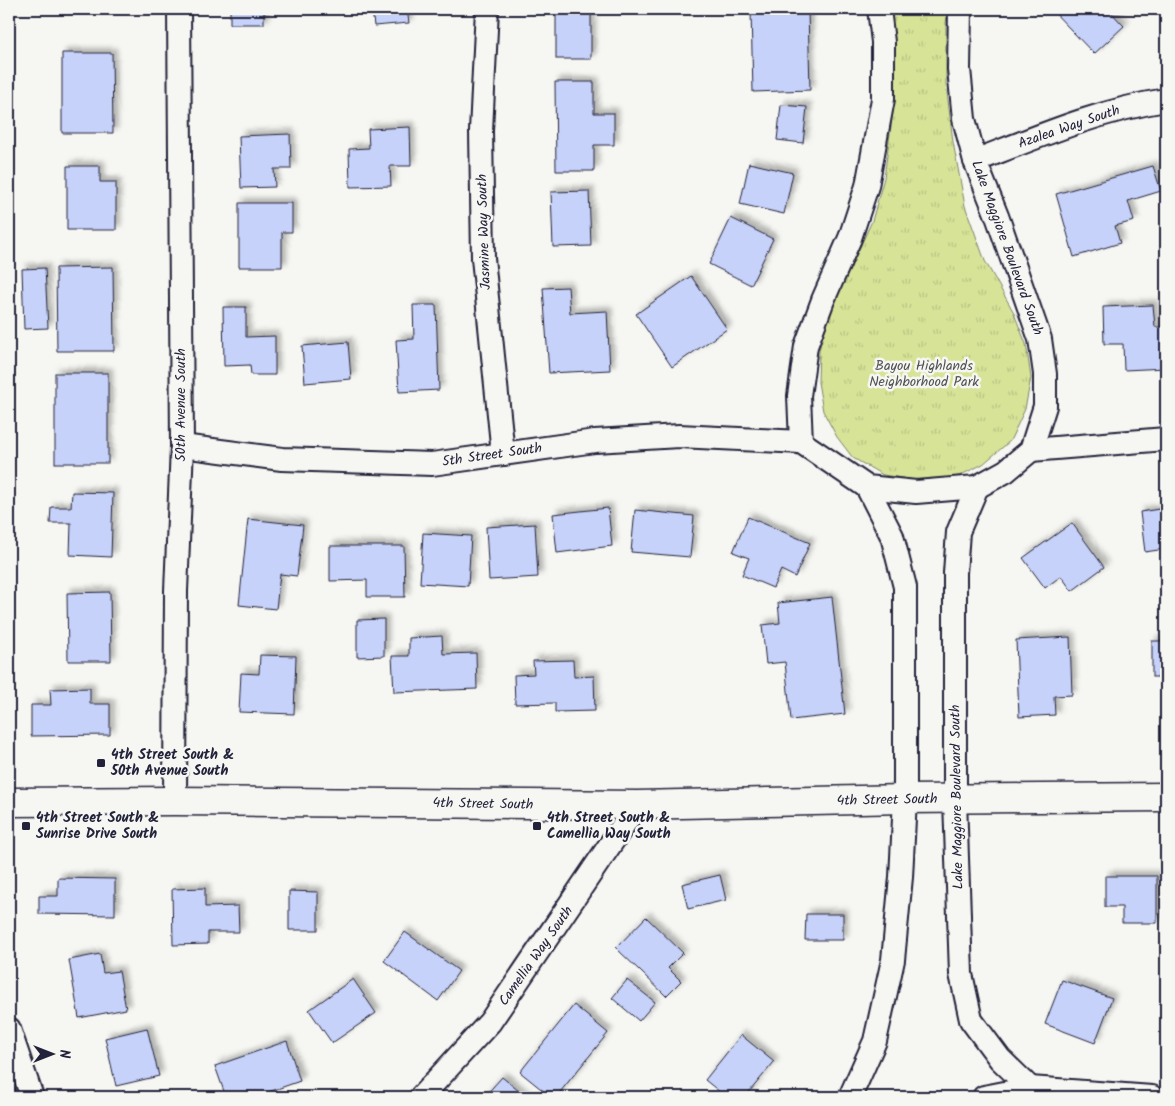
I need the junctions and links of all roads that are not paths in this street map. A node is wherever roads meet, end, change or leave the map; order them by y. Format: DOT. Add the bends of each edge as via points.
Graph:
graph roads {
  1 [pos="179,9"];
  2 [pos="488,9"];
  3 [pos="879,9"];
  4 [pos="960,9"];
  5 [pos="1166,100"];
  6 [pos="975,161"];
  7 [pos="1166,439"];
  8 [pos="801,442"];
  9 [pos="182,446"];
  10 [pos="1031,450"];
  11 [pos="503,454"];
  12 [pos="977,486"];
  13 [pos="867,487"];
  14 [pos="1166,797"];
  15 [pos="905,799"];
  16 [pos="955,800"];
  17 [pos="176,801"];
  18 [pos="9,802"];
  19 [pos="637,805"];
  20 [pos="9,1029"];
  21 [pos="1030,1088"];
  22 [pos="32,1097"];
  23 [pos="421,1097"];
  24 [pos="850,1097"];
  25 [pos="984,1097"];
  26 [pos="1152,1097"];
  1 -- 9 [label="street, 50th Avenue South"];
  2 -- 11 [label="street, Jasmine Way South" via="481,131 483,258"];
  3 -- 8 [label="street" via="883,42 883,99 867,186 850,238 806,346 799,396"];
  4 -- 6 [label="street, Lake Maggiore Boulevard South" via="959,69 964,119"];
  5 -- 6 [label="street, Azalea Way South" via="1136,105 1065,126"];
  6 -- 10 [label="street, Lake Maggiore Boulevard South" via="1040,339 1046,374 1045,406"];
  7 -- 10 [label="street"];
  8 -- 11 [label="street, 5th Street South" via="679,436 595,441"];
  8 -- 13 [label="street"];
  9 -- 11 [label="street, 5th Street South" via="282,459 432,464"];
  9 -- 17 [label="street, 50th Avenue South" via="176,592"];
  10 -- 12 [label="street" via="1006,472"];
  12 -- 13 [label="street" via="916,492"];
  12 -- 16 [label="street, Lake Maggiore Boulevard South" via="958,532 955,573"];
  13 -- 15 [label="street" via="892,536 905,587"];
  14 -- 16 [label="street, 4th Street South"];
  15 -- 16 [label="street, 4th Street South"];
  15 -- 19 [label="street, 4th Street South"];
  15 -- 24 [label="street" via="892,960 875,1041"];
  16 -- 21 [label="street, Lake Maggiore Boulevard South" via="960,974 971,1020 1000,1059"];
  17 -- 18 [label="street, 4th Street South"];
  17 -- 19 [label="street, 4th Street South"];
  19 -- 23 [label="street, Camellia Way South" via="490,1022"];
  20 -- 22 [label="street"];
  21 -- 25 [label="street"];
  21 -- 26 [label="street"];
}
